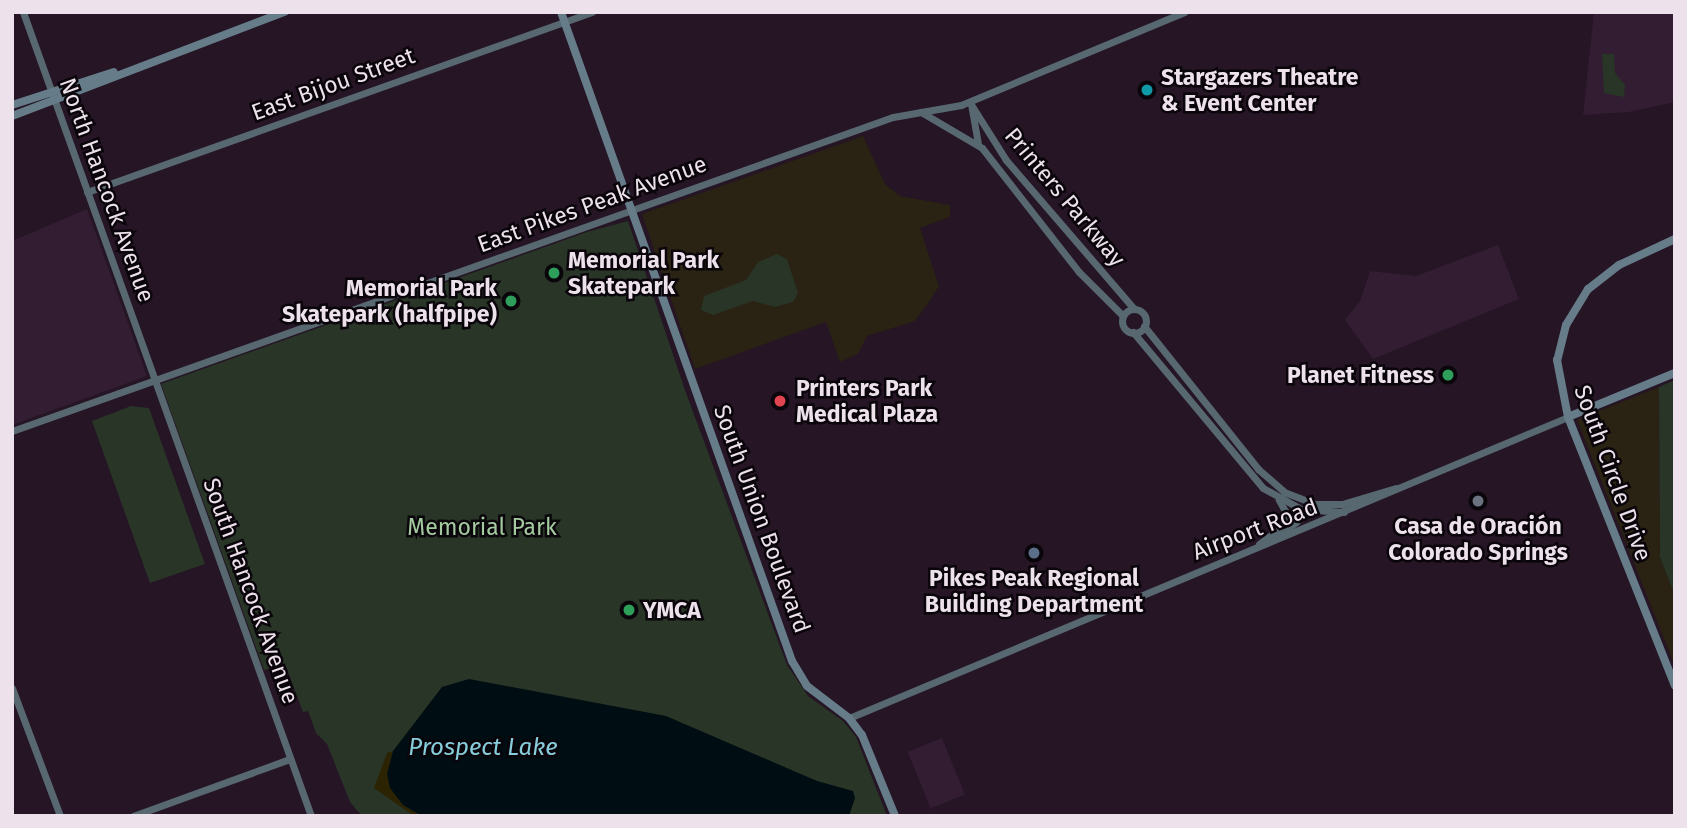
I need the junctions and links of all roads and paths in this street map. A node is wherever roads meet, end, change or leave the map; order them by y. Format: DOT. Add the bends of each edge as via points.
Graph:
graph roads {
  1 [pos="23,12"];
  2 [pos="285,12"];
  3 [pos="561,12"];
  4 [pos="592,12"];
  5 [pos="1184,12"];
  6 [pos="565,23"];
  7 [pos="54,95"];
  8 [pos="971,104"];
  9 [pos="12,105"];
  10 [pos="920,111"];
  11 [pos="12,116"];
  12 [pos="982,148"];
  13 [pos="88,192"];
  14 [pos="632,210"];
  15 [pos="1675,239"];
  16 [pos="1136,309"];
  17 [pos="1124,316"];
  18 [pos="1144,326"];
  19 [pos="1130,331"];
  20 [pos="1675,373"];
  21 [pos="154,380"];
  22 [pos="1568,417"];
  23 [pos="12,431"];
  24 [pos="1400,487"];
  25 [pos="1278,499"];
  26 [pos="1302,505"];
  27 [pos="1354,510"];
  28 [pos="1296,522"];
  29 [pos="1290,536"];
  30 [pos="1260,543"];
  31 [pos="1244,552"];
  32 [pos="1675,686"];
  33 [pos="12,688"];
  34 [pos="849,718"];
  35 [pos="290,759"];
  36 [pos="60,816"];
  37 [pos="134,816"];
  38 [pos="311,816"];
  39 [pos="895,816"];
  1 -- 7 [label="main road, North Hancock Avenue"];
  2 -- 7 [label="main road"];
  3 -- 6 [label="main road, South Union Boulevard"];
  4 -- 6 [label="main road, East Bijou Street"];
  5 -- 8 [label="main road, East Pikes Peak Avenue"];
  6 -- 13 [label="main road, East Bijou Street"];
  6 -- 14 [label="main road, South Union Boulevard"];
  7 -- 9 [label="main road"];
  7 -- 11 [label="main road"];
  7 -- 13 [label="main road, North Hancock Avenue"];
  8 -- 10 [label="main road, East Pikes Peak Avenue"];
  8 -- 12 [label="main road, Printers Parkway" via="973,136"];
  8 -- 16 [label="main road, Printers Parkway" via="1006,160"];
  10 -- 12 [label="main road, Printers Parkway"];
  10 -- 14 [label="main road, East Pikes Peak Avenue"];
  12 -- 17 [label="main road, Printers Parkway" via="1079,272"];
  13 -- 21 [label="main road, North Hancock Avenue"];
  14 -- 21 [label="main road, East Pikes Peak Avenue"];
  14 -- 34 [label="main road, South Union Boulevard" via="792,660 812,691"];
  15 -- 22 [label="main road, South Circle Drive" via="1610,270 1576,304 1562,335 1558,360"];
  16 -- 17 [label="main road"];
  16 -- 18 [label="main road" via="1146,319"];
  17 -- 19 [label="main road"];
  18 -- 19 [label="main road"];
  18 -- 26 [label="main road" via="1264,476"];
  19 -- 25 [label="main road" via="1255,480"];
  20 -- 22 [label="main road, Airport Road"];
  21 -- 23 [label="main road, East Pikes Peak Avenue"];
  21 -- 35 [label="main road, South Hancock Avenue"];
  22 -- 24 [label="main road, Airport Road"];
  22 -- 32 [label="main road, South Circle Drive"];
  24 -- 26 [label="main road" via="1342,504"];
  24 -- 27 [label="main road, Airport Road"];
  25 -- 26 [label="main road"];
  25 -- 30 [label="main road" via="1285,511 1283,526"];
  26 -- 27 [label="main road" via="1325,513"];
  26 -- 28 [label="main road"];
  27 -- 29 [label="main road, Airport Road"];
  28 -- 29 [label="main road"];
  28 -- 30 [label="main road"];
  29 -- 31 [label="main road, Airport Road"];
  30 -- 31 [label="main road"];
  31 -- 34 [label="main road, Airport Road"];
  33 -- 36 [label="main road"];
  34 -- 39 [label="main road, South Union Boulevard" via="866,742"];
  35 -- 37 [label="main road"];
  35 -- 38 [label="main road, South Hancock Avenue"];
}
